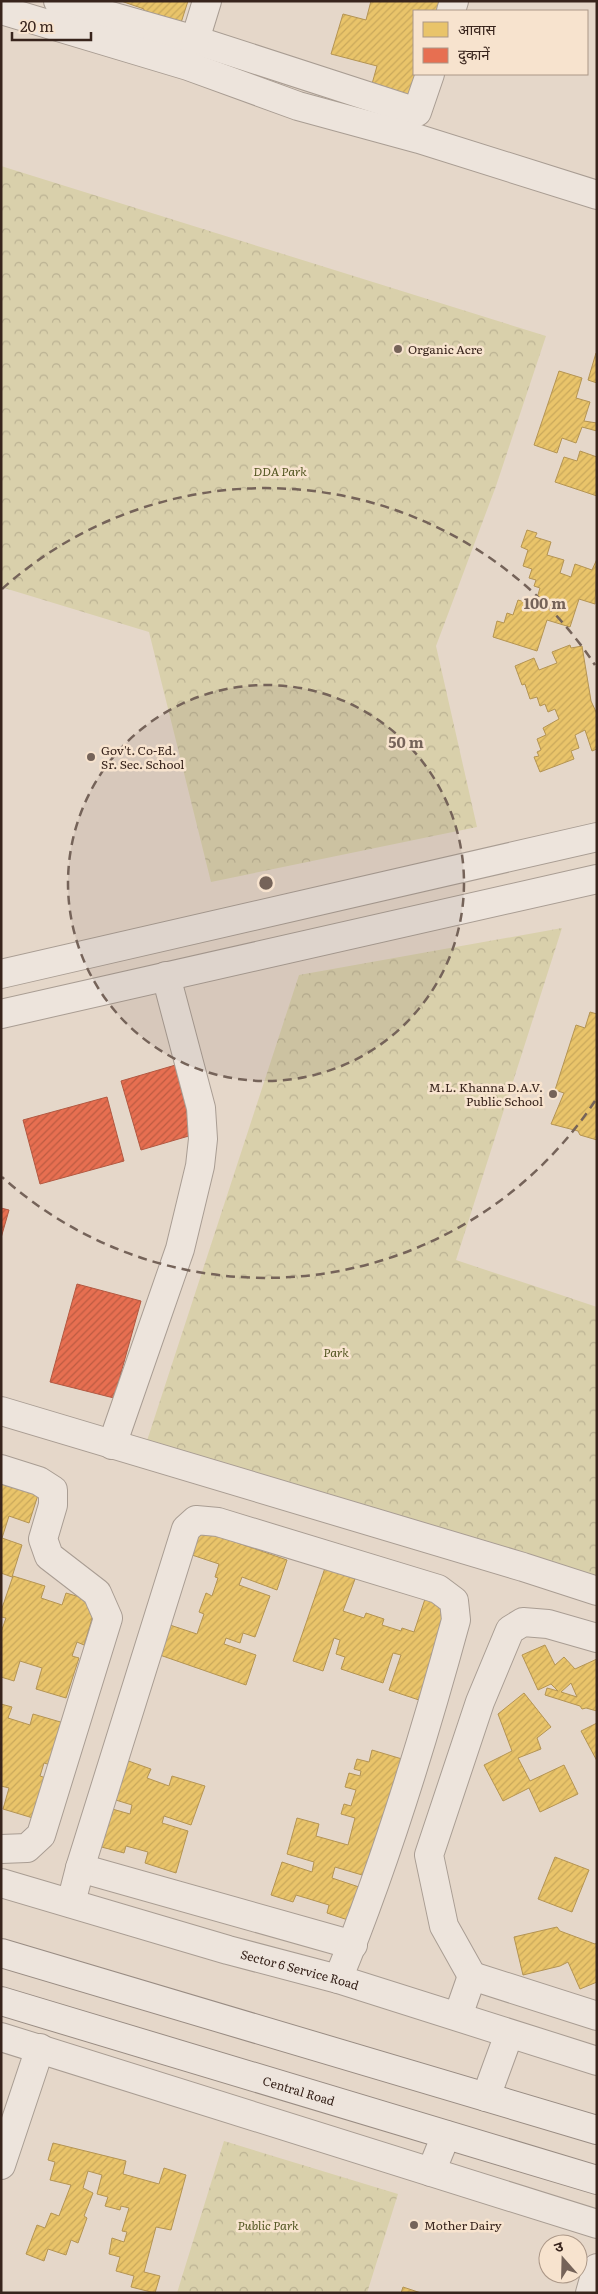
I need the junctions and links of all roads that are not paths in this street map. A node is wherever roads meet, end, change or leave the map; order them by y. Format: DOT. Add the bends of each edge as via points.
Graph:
graph roads {
  1 [pos="58,1"];
  2 [pos="207,1"];
  3 [pos="1,10"];
  4 [pos="195,40"];
  5 [pos="430,75"];
  6 [pos="597,196"];
  7 [pos="597,837"];
  8 [pos="597,879"];
  9 [pos="1,974"];
  10 [pos="166,976"];
  11 [pos="1,1014"];
  12 [pos="1,1411"];
  13 [pos="112,1445"];
  14 [pos="1,1469"];
  15 [pos="597,1591"];
  16 [pos="597,1638"];
  17 [pos="1,1849"];
  18 [pos="80,1868"];
  19 [pos="1,1883"];
  20 [pos="71,1903"];
  21 [pos="353,1945"];
  22 [pos="1,1954"];
  23 [pos="472,1976"];
  24 [pos="338,1979"];
  25 [pos="1,2001"];
  26 [pos="458,2016"];
  27 [pos="597,2016"];
  28 [pos="509,2034"];
  29 [pos="1,2037"];
  30 [pos="40,2048"];
  31 [pos="597,2061"];
  32 [pos="486,2097"];
  33 [pos="597,2130"];
  34 [pos="446,2135"];
  35 [pos="1,2165"];
  36 [pos="431,2172"];
  37 [pos="597,2180"];
  38 [pos="597,2224"];
  39 [pos="597,2268"];
  40 [pos="590,2293"];
  1 -- 4 [label="street"];
  2 -- 4 [label="street"];
  3 -- 6 [label="street" via="188,66 298,106 419,139"];
  4 -- 5 [label="street" via="417,112"];
  7 -- 9 [label="street"];
  8 -- 10 [label="street"];
  10 -- 11 [label="street"];
  10 -- 13 [label="street" via="201,1108 203,1139 200,1166 180,1249"];
  12 -- 13 [label="street"];
  13 -- 15 [label="street"];
  14 -- 17 [label="street" via="38,1481 53,1490 53,1506 43,1539 49,1556 97,1593 108,1618 41,1836 27,1848"];
  16 -- 23 [label="street" via="548,1624 523,1622 510,1630 480,1702 429,1856 444,1926"];
  18 -- 20 [label="street"];
  18 -- 21 [label="street"];
  18 -- 21 [label="street" via="186,1528 196,1520 218,1522 438,1589 454,1601 456,1620 425,1732"];
  19 -- 20 [label="street, Sector 6 Service Road"];
  20 -- 24 [label="street, Sector 6 Service Road"];
  21 -- 24 [label="street"];
  22 -- 32 [label="street"];
  23 -- 26 [label="street"];
  23 -- 27 [label="street"];
  24 -- 26 [label="street, Sector 6 Service Road"];
  25 -- 34 [label="street, Central Road"];
  26 -- 28 [label="street, Sector 6 Service Road"];
  28 -- 31 [label="street, Sector 6 Service Road"];
  28 -- 32 [label="street"];
  29 -- 30 [label="street"];
  30 -- 35 [label="street"];
  30 -- 36 [label="street"];
  32 -- 33 [label="street"];
  34 -- 36 [label="street"];
  34 -- 37 [label="street, Central Road"];
  36 -- 38 [label="street"];
  39 -- 40 [label="street"];
}
